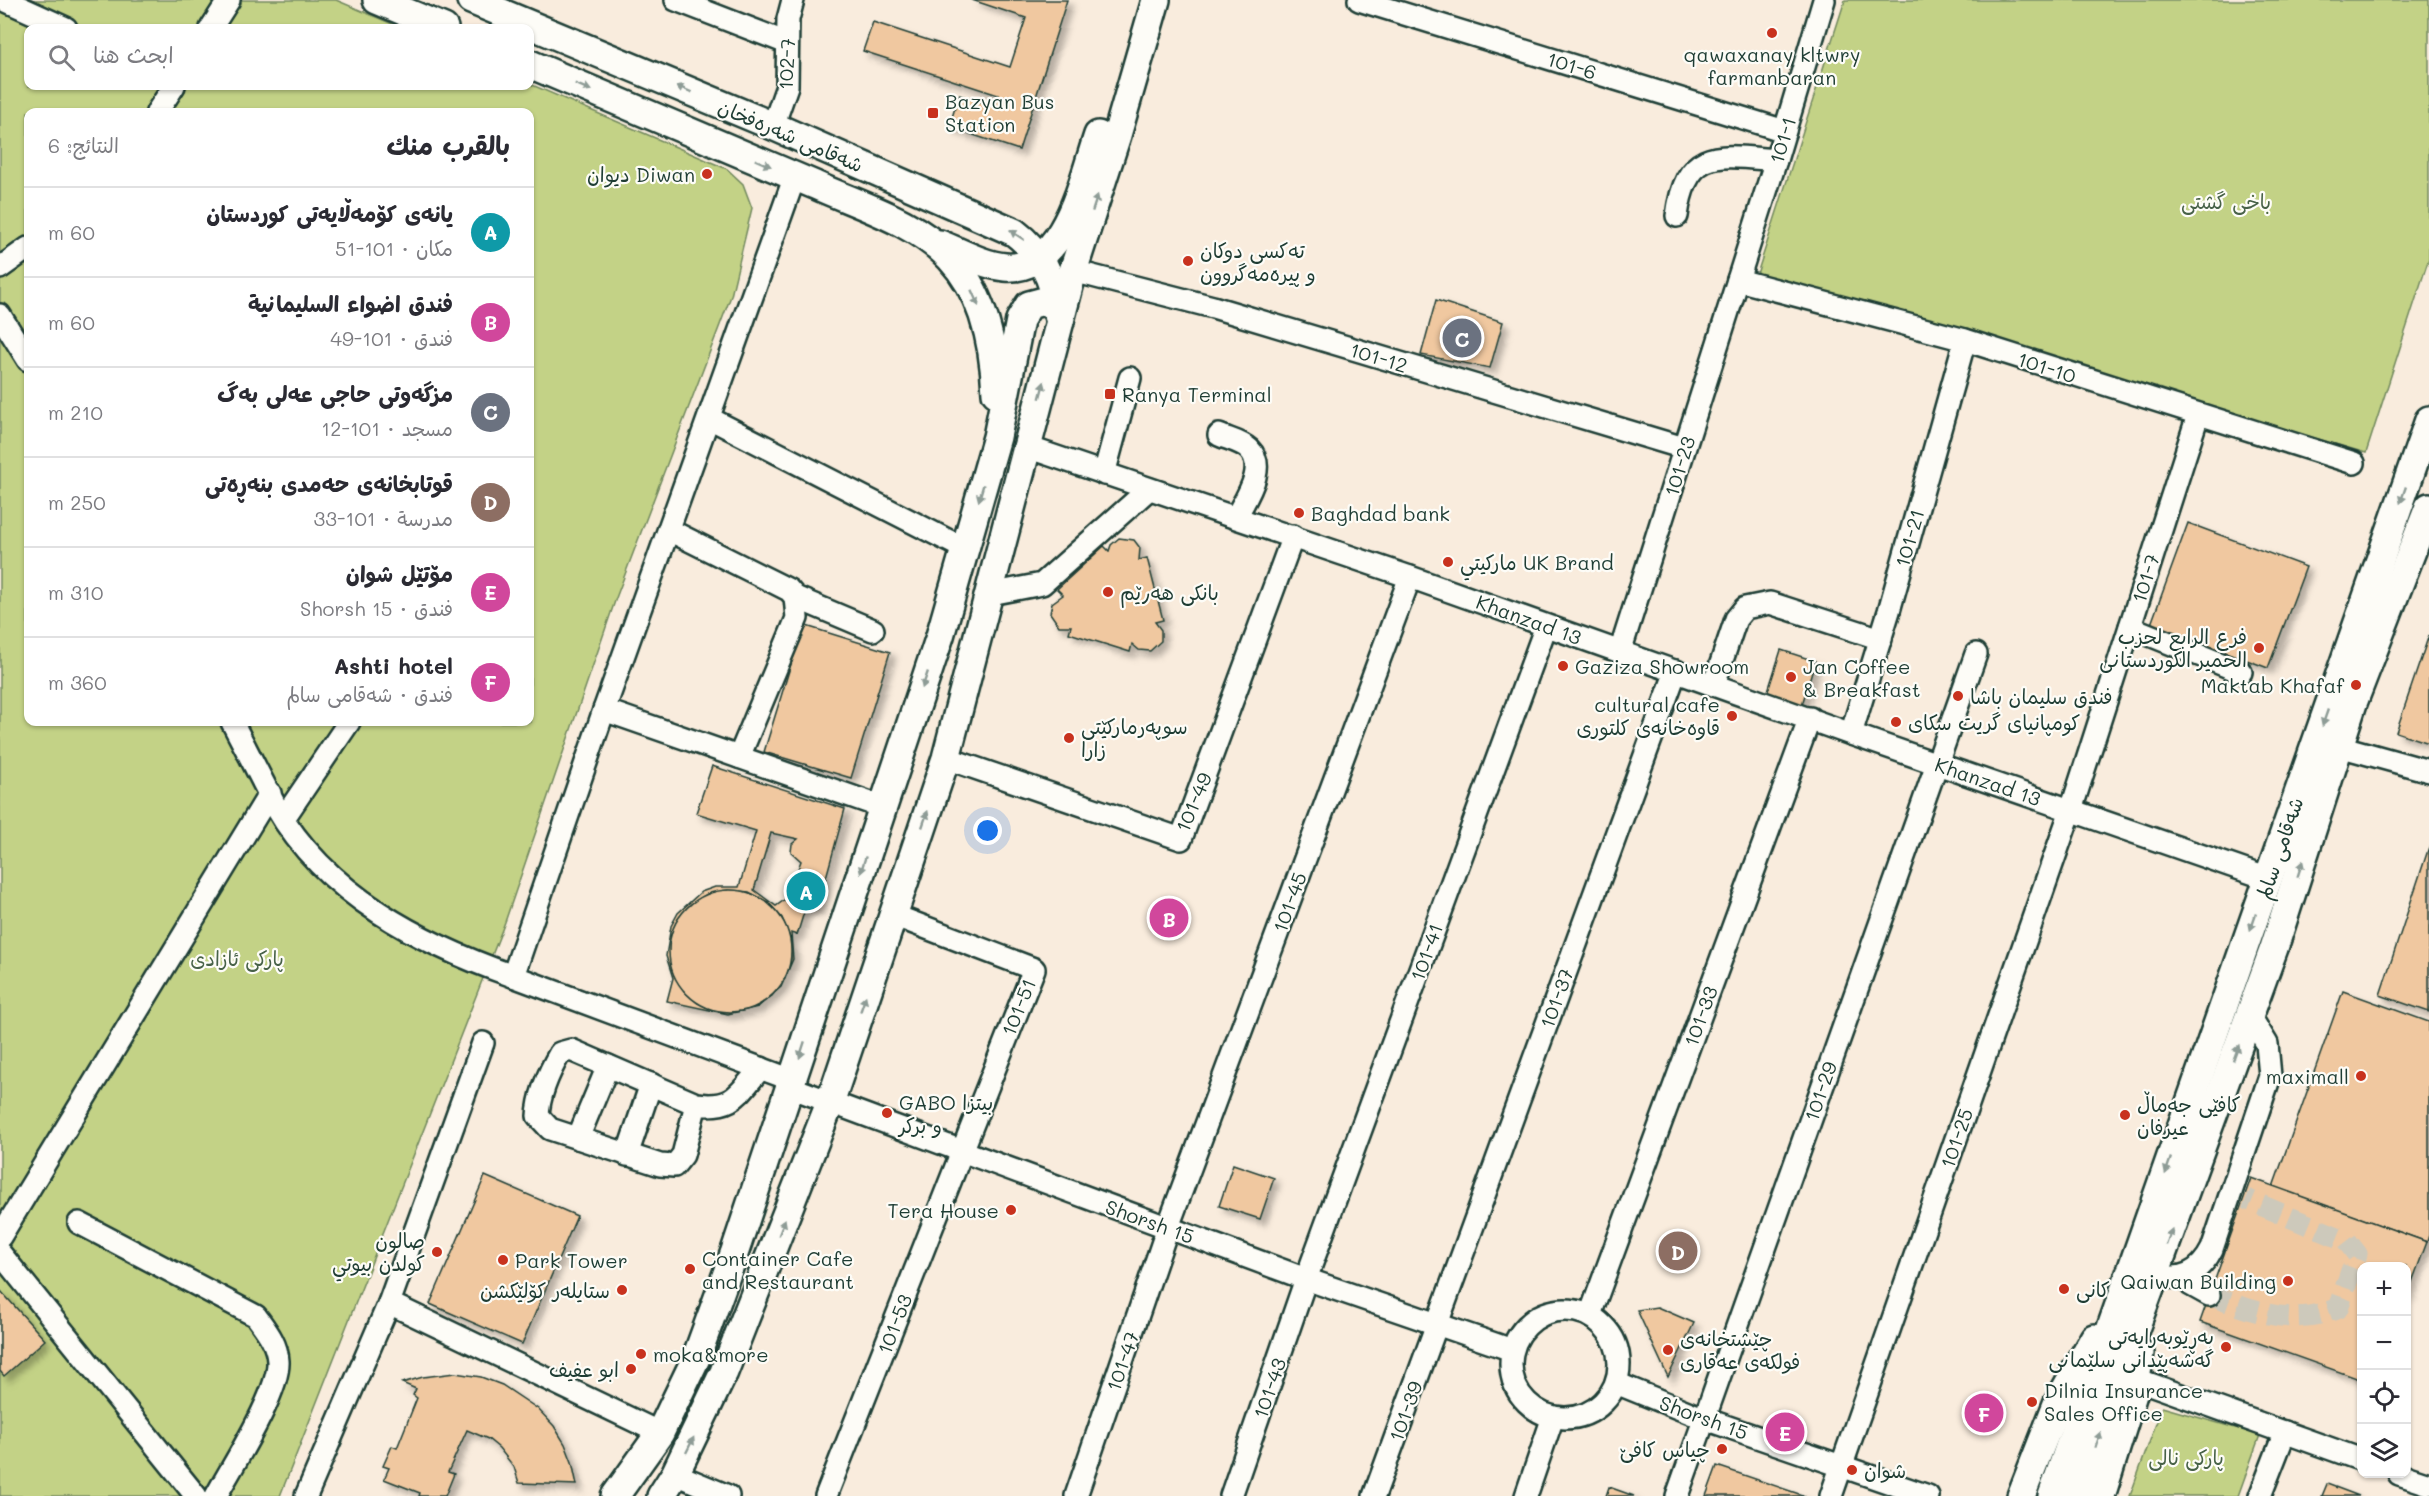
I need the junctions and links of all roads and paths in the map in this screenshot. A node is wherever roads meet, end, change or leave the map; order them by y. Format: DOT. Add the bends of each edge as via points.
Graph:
graph roads {
  1 [pos="4,0"];
  2 [pos="229,0"];
  3 [pos="377,0"];
  4 [pos="471,0"];
  5 [pos="676,0"];
  6 [pos="793,0"];
  7 [pos="1138,0"];
  8 [pos="1156,0"];
  9 [pos="1359,0"];
  10 [pos="1824,0"];
  11 [pos="1400,6"];
  12 [pos="57,24"];
  13 [pos="214,24"];
  14 [pos="434,24"];
  15 [pos="528,24"];
  16 [pos="534,26"];
  17 [pos="787,43"];
  18 [pos="534,66"];
  19 [pos="167,90"];
  20 [pos="159,108"];
  21 [pos="772,126"];
  22 [pos="1785,131"];
  23 [pos="1776,160"];
  24 [pos="795,176"];
  25 [pos="1677,216"];
  26 [pos="933,241"];
  27 [pos="24,251"];
  28 [pos="1040,257"];
  29 [pos="0,268"];
  30 [pos="1073,271"];
  31 [pos="1738,280"];
  32 [pos="0,315"];
  33 [pos="1060,321"];
  34 [pos="1965,340"];
  35 [pos="24,354"];
  36 [pos="1130,378"];
  37 [pos="2198,415"];
  38 [pos="709,418"];
  39 [pos="2429,420"];
  40 [pos="1220,435"];
  41 [pos="997,437"];
  42 [pos="1027,447"];
  43 [pos="1684,448"];
  44 [pos="2354,463"];
  45 [pos="1104,474"];
  46 [pos="1149,489"];
  47 [pos="2428,511"];
  48 [pos="1236,517"];
  49 [pos="669,530"];
  50 [pos="1293,536"];
  51 [pos="965,549"];
  52 [pos="1410,577"];
  53 [pos="990,594"];
  54 [pos="795,597"];
  55 [pos="1546,626"];
  56 [pos="2130,627"];
  57 [pos="873,630"];
  58 [pos="1881,639"];
  59 [pos="1620,652"];
  60 [pos="1976,654"];
  61 [pos="1676,671"];
  62 [pos="2241,672"];
  63 [pos="1714,684"];
  64 [pos="604,710"];
  65 [pos="1810,718"];
  66 [pos="234,726"];
  67 [pos="346,726"];
  68 [pos="1851,734"];
  69 [pos="2339,746"];
  70 [pos="740,757"];
  71 [pos="946,758"];
  72 [pos="1936,763"];
  73 [pos="2429,771"];
  74 [pos="270,793"];
  75 [pos="882,807"];
  76 [pos="2071,810"];
  77 [pos="284,818"];
  78 [pos="2269,879"];
  79 [pos="893,915"];
  80 [pos="513,976"];
  81 [pos="2250,1016"];
  82 [pos="483,1043"];
  83 [pos="608,1066"];
  84 [pos="761,1068"];
  85 [pos="651,1084"];
  86 [pos="791,1084"];
  87 [pos="830,1103"];
  88 [pos="696,1104"];
  89 [pos="578,1138"];
  90 [pos="961,1152"];
  91 [pos="627,1155"];
  92 [pos="80,1223"];
  93 [pos="1168,1227"];
  94 [pos="0,1237"];
  95 [pos="0,1253"];
  96 [pos="2184,1276"];
  97 [pos="1306,1279"];
  98 [pos="2145,1280"];
  99 [pos="2210,1295"];
  100 [pos="389,1303"];
  101 [pos="1590,1315"];
  102 [pos="1436,1325"];
  103 [pos="1512,1350"];
  104 [pos="2136,1379"];
  105 [pos="1617,1383"];
  106 [pos="1553,1417"];
  107 [pos="1705,1419"];
  108 [pos="2285,1432"];
  109 [pos="660,1433"];
  110 [pos="2357,1459"];
  111 [pos="1842,1465"];
  112 [pos="2411,1477"];
  113 [pos="2429,1484"];
  114 [pos="668,1485"];
  115 [pos="196,1496"];
  116 [pos="216,1496"];
  117 [pos="306,1496"];
  118 [pos="615,1496"];
  119 [pos="728,1496"];
  120 [pos="826,1496"];
  121 [pos="1076,1496"];
  122 [pos="1231,1496"];
  123 [pos="1374,1496"];
  124 [pos="1526,1496"];
  125 [pos="1677,1496"];
  126 [pos="1831,1496"];
  127 [pos="1928,1496"];
  128 [pos="2021,1496"];
  129 [pos="2052,1496"];
  130 [pos="2079,1496"];
  131 [pos="2101,1496"];
  132 [pos="2260,1496"];
  1 -- 12 [label="street"];
  2 -- 13 [label="street"];
  3 -- 14 [label="main road"];
  15 -- 4 [label="main road, شەقامی شەرەفخان, one-way"];
  5 -- 17 [label="street"];
  6 -- 17 [label="street, 102-7"];
  7 -- 28 [label="main road" via="1103,119 1065,227"];
  30 -- 8 [label="main road, one-way"];
  9 -- 11 [label="street, 101-6"];
  10 -- 22 [label="street, 101-1"];
  11 -- 22 [label="street, 101-6"];
  21 -- 16 [label="main road, شەقامی شەرەفخان, one-way"];
  17 -- 21 [label="street, 102-7" via="787,86"];
  18 -- 24 [label="main road, one-way"];
  19 -- 20 [label="street"];
  28 -- 21 [label="main road, شەقامی شەرەفخان, one-way" via="1025,240 999,225"];
  22 -- 23 [label="street, 101-1"];
  23 -- 25 [label="street" via="1721,155 1701,163 1689,171 1680,192"];
  23 -- 31 [label="street, 101-1"];
  24 -- 26 [label="main road"];
  24 -- 38 [label="street"];
  26 -- 28 [label="main road" via="1001,267 1023,266"];
  26 -- 41 [label="main road, one-way" via="964,279 984,318 995,369"];
  27 -- 29 [label="street"];
  28 -- 33 [label="main road, شەقامی شەرەفخان" via="1052,279"];
  30 -- 33 [label="main road"];
  30 -- 43 [label="street, 101-12" via="1213,307"];
  31 -- 34 [label="street, 101-10"];
  31 -- 43 [label="street, 101-23"];
  32 -- 35 [label="street"];
  33 -- 41 [label="main road" via="1054,304 1044,301 1035,301 1024,312"];
  42 -- 33 [label="main road, one-way"];
  34 -- 37 [label="street, 101-10"];
  34 -- 58 [label="street, 101-21"];
  36 -- 45 [label="street"];
  37 -- 44 [label="street, 101-10"];
  37 -- 56 [label="street, 101-7"];
  38 -- 49 [label="street"];
  38 -- 51 [label="street"];
  39 -- 78 [label="main road, شەقامی سالم, one-way"];
  40 -- 48 [label="street" via="1248,448 1256,460 1256,476"];
  41 -- 42 [label="main road"];
  41 -- 51 [label="main road, one-way"];
  42 -- 45 [label="street, Khanzad 13"];
  42 -- 53 [label="main road"];
  43 -- 59 [label="street, 101-23"];
  45 -- 46 [label="street, Khanzad 13"];
  46 -- 48 [label="street, Khanzad 13"];
  46 -- 53 [label="street" via="1042,585"];
  47 -- 69 [label="main road, شەقامی سالم"];
  48 -- 50 [label="street, Khanzad 13"];
  49 -- 54 [label="street" via="789,590"];
  49 -- 64 [label="street"];
  50 -- 52 [label="street, Khanzad 13"];
  50 -- 71 [label="street, 101-49" via="1181,839"];
  51 -- 75 [label="main road, one-way"];
  52 -- 55 [label="street, Khanzad 13"];
  52 -- 93 [label="street, 101-45"];
  53 -- 71 [label="main road"];
  54 -- 57 [label="street"];
  54 -- 70 [label="street" via="797,618"];
  55 -- 59 [label="street, Khanzad 13"];
  55 -- 97 [label="street, 101-41"];
  56 -- 62 [label="street"];
  56 -- 76 [label="street, 101-7"];
  58 -- 63 [label="street" via="1770,603 1744,608 1736,619"];
  58 -- 68 [label="street, 101-21"];
  59 -- 61 [label="street, Khanzad 13"];
  60 -- 72 [label="street, 101-29"];
  61 -- 63 [label="street, Khanzad 13"];
  61 -- 102 [label="street, 101-37"];
  63 -- 65 [label="street, Khanzad 13"];
  64 -- 70 [label="street"];
  64 -- 80 [label="street"];
  65 -- 68 [label="street, Khanzad 13"];
  65 -- 101 [label="street, 101-33"];
  66 -- 74 [label="street, Shorsh 15"];
  67 -- 77 [label="street"];
  68 -- 72 [label="street, Khanzad 13"];
  69 -- 73 [label="street"];
  81 -- 69 [label="main road, شەقامی سالم, one-way"];
  70 -- 75 [label="street"];
  79 -- 71 [label="main road, one-way"];
  72 -- 76 [label="street, Khanzad 13"];
  72 -- 107 [label="street, 101-29"];
  74 -- 77 [label="street, Shorsh 15"];
  74 -- 94 [label="street"];
  75 -- 86 [label="main road, one-way"];
  76 -- 78 [label="street, Khanzad 13"];
  76 -- 111 [label="street, 101-25"];
  77 -- 80 [label="street, Shorsh 15" via="327,872 371,908 460,957"];
  78 -- 98 [label="main road, شەقامی سالم, one-way"];
  87 -- 79 [label="main road, one-way"];
  79 -- 90 [label="street, 101-51" via="1034,969"];
  80 -- 84 [label="street, Shorsh 15"];
  81 -- 96 [label="street" via="2267,1044 2270,1076 2212,1249 2201,1266"];
  98 -- 81 [label="main road, شەقامی سالم, one-way"];
  82 -- 100 [label="street"];
  83 -- 85 [label="street"];
  83 -- 89 [label="street"];
  83 -- 89 [label="street" via="571,1050 560,1053 554,1064 539,1102 538,1116 550,1129"];
  84 -- 86 [label="street, Shorsh 15"];
  84 -- 88 [label="street" via="733,1099 716,1107"];
  85 -- 88 [label="street"];
  85 -- 91 [label="street"];
  86 -- 87 [label="street, Shorsh 15"];
  86 -- 109 [label="main road" via="696,1358"];
  87 -- 90 [label="street, Shorsh 15"];
  114 -- 87 [label="main road, one-way" via="724,1372"];
  88 -- 91 [label="street" via="683,1155 674,1166"];
  89 -- 91 [label="street"];
  90 -- 93 [label="street, Shorsh 15"];
  90 -- 120 [label="street, 101-53"];
  92 -- 116 [label="street" via="256,1316 273,1340 278,1362 275,1384"];
  93 -- 97 [label="street, Shorsh 15"];
  93 -- 121 [label="street, 101-47"];
  95 -- 115 [label="street"];
  96 -- 98 [label="street"];
  96 -- 99 [label="street" via="2195,1288"];
  97 -- 102 [label="street, Shorsh 15"];
  97 -- 122 [label="street, 101-43"];
  98 -- 104 [label="main road, شەقامی سالم"];
  98 -- 128 [label="main road, شەقامی سالم" via="2057,1404"];
  98 -- 129 [label="main road, شەقامی سالم"];
  130 -- 98 [label="main road, شەقامی سالم, one-way"];
  100 -- 109 [label="street"];
  100 -- 117 [label="street"];
  101 -- 103 [label="street" via="1558,1309 1543,1314 1529,1322"];
  101 -- 105 [label="street" via="1613,1336 1618,1351"];
  102 -- 103 [label="street, Shorsh 15"];
  102 -- 123 [label="street, 101-39"];
  103 -- 106 [label="street" via="1513,1376 1524,1399"];
  104 -- 108 [label="street"];
  104 -- 131 [label="main road, شەقامی سالم"];
  105 -- 106 [label="street" via="1598,1408 1569,1418"];
  105 -- 107 [label="street, Shorsh 15"];
  106 -- 124 [label="street"];
  107 -- 111 [label="street, Shorsh 15"];
  107 -- 125 [label="street, 101-29"];
  108 -- 110 [label="street"];
  108 -- 132 [label="street"];
  109 -- 118 [label="main road"];
  111 -- 126 [label="street, 101-25"];
  111 -- 127 [label="street, Shorsh 15"];
  112 -- 113 [label="street"];
  114 -- 119 [label="street"];
}
